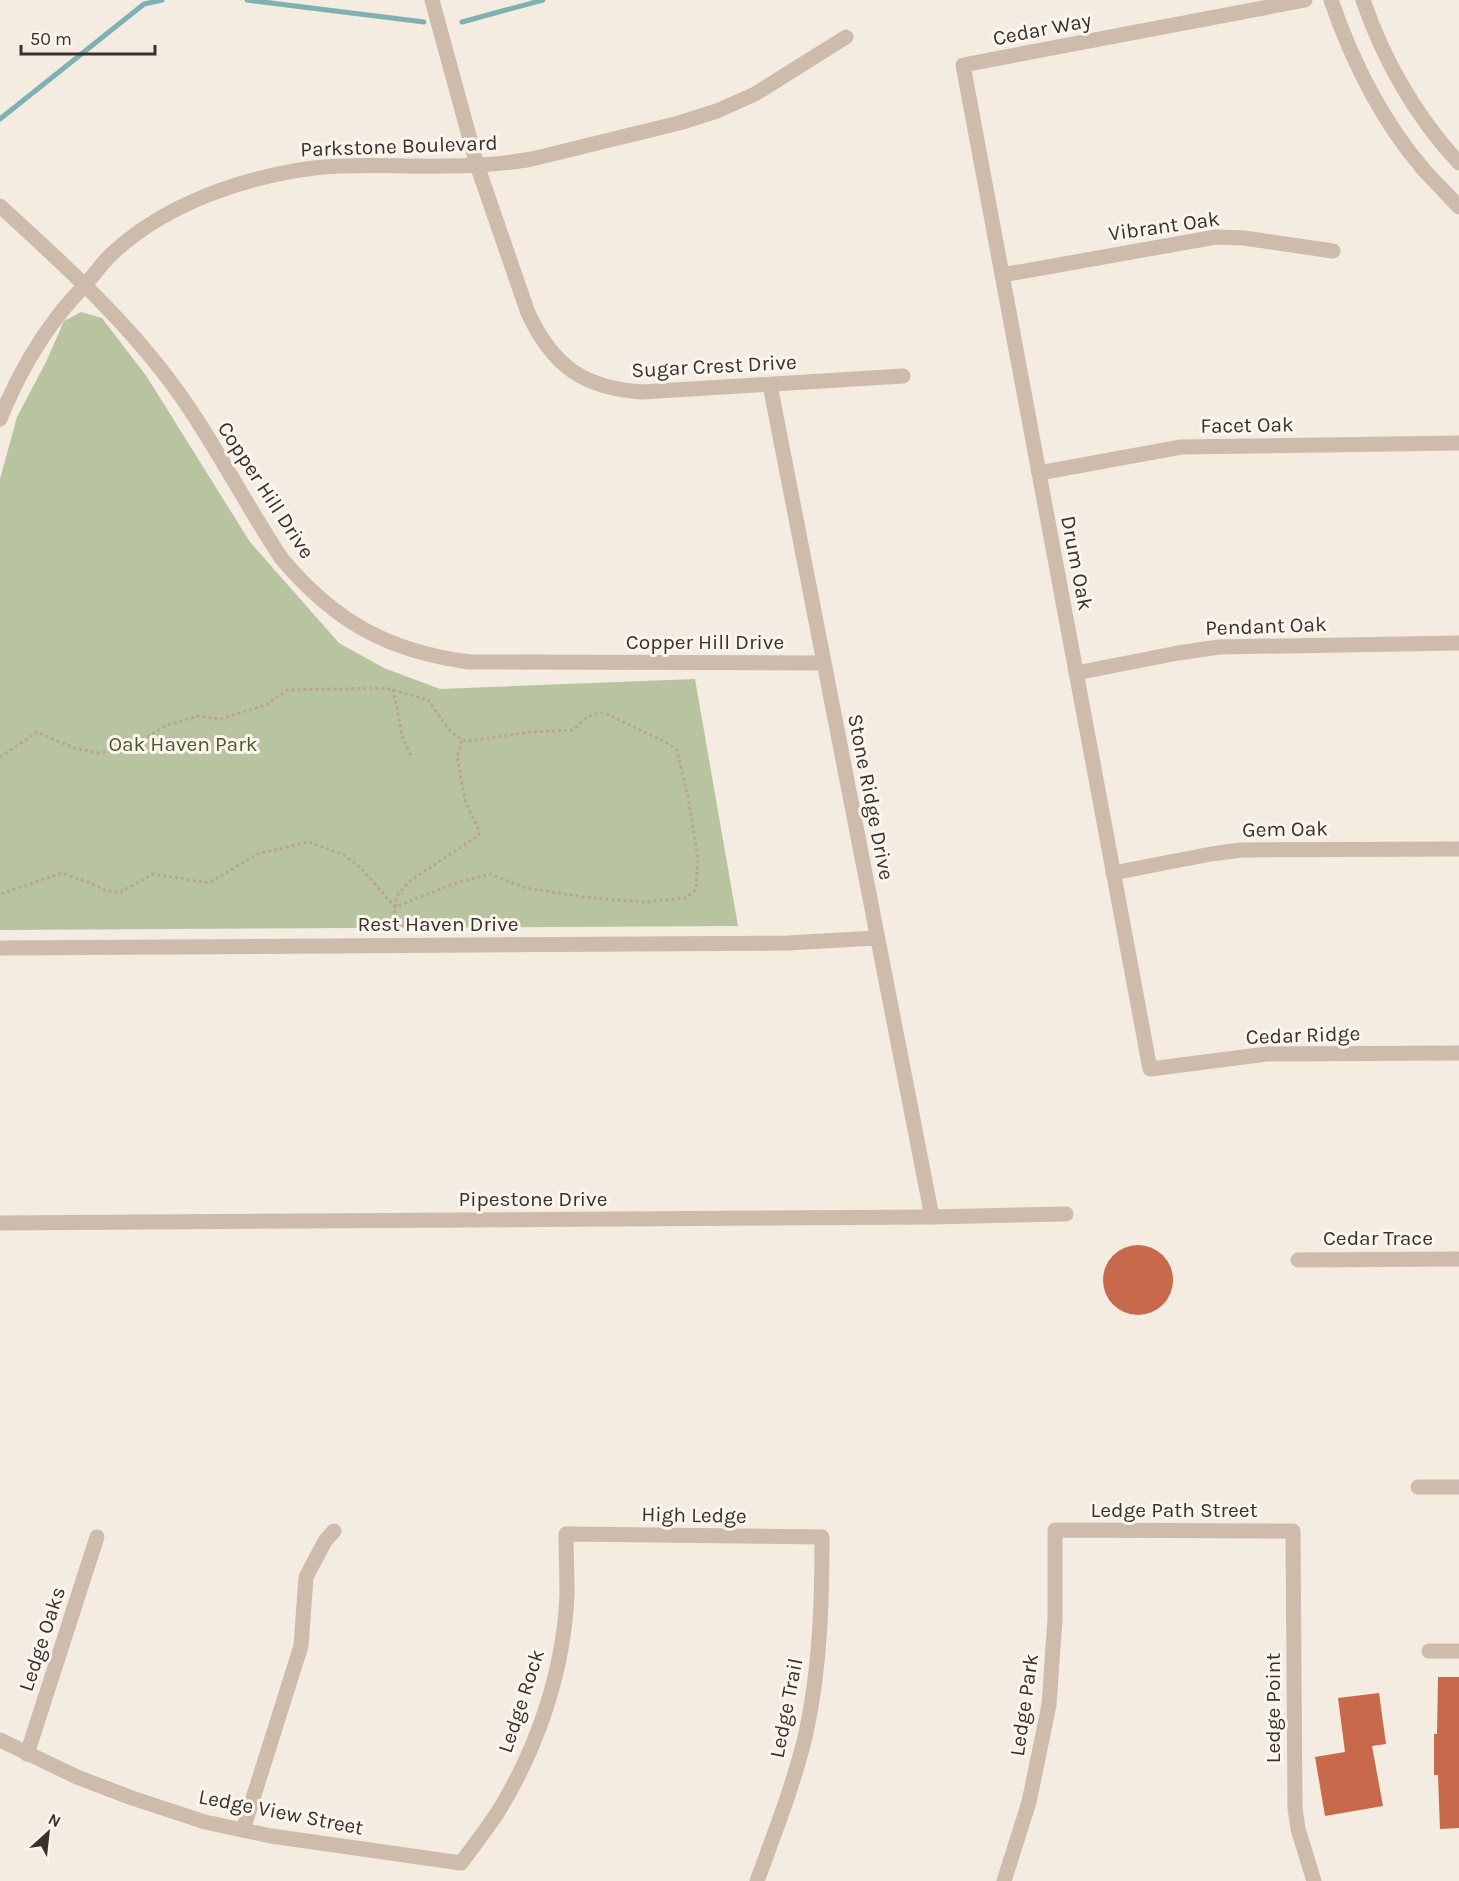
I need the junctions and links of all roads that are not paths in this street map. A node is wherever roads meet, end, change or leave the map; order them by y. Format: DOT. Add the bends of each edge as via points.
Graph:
graph roads {
  1 [pos="432,0"];
  2 [pos="1305,0"];
  3 [pos="1331,0"];
  4 [pos="1363,0"];
  5 [pos="846,37"];
  6 [pos="963,64"];
  7 [pos="1459,163"];
  8 [pos="477,165"];
  9 [pos="0,206"];
  10 [pos="1459,207"];
  11 [pos="1333,250"];
  12 [pos="1002,274"];
  13 [pos="85,285"];
  14 [pos="903,376"];
  15 [pos="770,385"];
  16 [pos="0,419"];
  17 [pos="1459,443"];
  18 [pos="1039,473"];
  19 [pos="1459,643"];
  20 [pos="823,663"];
  21 [pos="1076,673"];
  22 [pos="1459,849"];
  23 [pos="1113,873"];
  24 [pos="876,938"];
  25 [pos="0,948"];
  26 [pos="1459,1053"];
  27 [pos="1150,1070"];
  28 [pos="1066,1214"];
  29 [pos="932,1217"];
  30 [pos="0,1223"];
  31 [pos="1459,1259"];
  32 [pos="1298,1260"];
  33 [pos="1459,1486"];
  34 [pos="1418,1487"];
  35 [pos="1055,1530"];
  36 [pos="334,1531"];
  37 [pos="1293,1531"];
  38 [pos="566,1534"];
  39 [pos="97,1537"];
  40 [pos="822,1537"];
  41 [pos="1429,1651"];
  42 [pos="1459,1651"];
  43 [pos="0,1740"];
  44 [pos="27,1754"];
  45 [pos="243,1830"];
  46 [pos="461,1863"];
  47 [pos="757,1881"];
  48 [pos="1004,1881"];
  49 [pos="1314,1881"];
  1 -- 8 [label="street, Sugar Crest Drive"];
  2 -- 6 [label="street, Cedar Way"];
  3 -- 10 [label="street" via="1361,73 1392,128"];
  4 -- 7 [label="street" via="1388,60 1418,111"];
  5 -- 8 [label="street, Parkstone Boulevard" via="755,94 717,111 532,159"];
  6 -- 12 [label="street, Drum Oak"];
  8 -- 13 [label="street, Parkstone Boulevard" via="314,168 230,187 151,224 115,250"];
  8 -- 15 [label="street, Sugar Crest Drive" via="528,314 554,356 572,372 617,390 642,392"];
  9 -- 13 [label="street, Copper Hill Drive"];
  11 -- 12 [label="street, Vibrant Oak" via="1216,237"];
  12 -- 18 [label="street, Drum Oak"];
  13 -- 16 [label="street, Parkstone Boulevard" via="57,317 30,358"];
  13 -- 20 [label="street, Copper Hill Drive" via="134,336 189,407 282,559 341,616 389,643 469,662"];
  14 -- 15 [label="street, Sugar Crest Drive"];
  15 -- 20 [label="street, Stone Ridge Drive"];
  17 -- 18 [label="street, Facet Oak" via="1181,447"];
  18 -- 21 [label="street, Drum Oak"];
  19 -- 21 [label="street, Pendant Oak" via="1219,647"];
  20 -- 24 [label="street, Stone Ridge Drive"];
  21 -- 23 [label="street, Drum Oak"];
  22 -- 23 [label="street, Gem Oak" via="1241,850"];
  23 -- 27 [label="street, Drum Oak"];
  24 -- 25 [label="street, Rest Haven Drive" via="788,943"];
  24 -- 29 [label="street, Stone Ridge Drive"];
  26 -- 27 [label="street, Cedar Ridge" via="1267,1054"];
  28 -- 29 [label="street, Pipestone Drive"];
  29 -- 30 [label="street, Pipestone Drive"];
  31 -- 32 [label="street, Cedar Trace"];
  33 -- 34 [label="street"];
  35 -- 37 [label="street, Ledge Path Street"];
  35 -- 48 [label="street, Ledge Park" via="1055,1619 1049,1705 1029,1802"];
  36 -- 45 [label="street" via="306,1576 301,1646"];
  37 -- 49 [label="street, Ledge Point" via="1294,1808"];
  38 -- 40 [label="street, High Ledge"];
  38 -- 46 [label="street, Ledge Rock" via="567,1594 552,1688 518,1776"];
  39 -- 44 [label="street, Ledge Oaks"];
  40 -- 47 [label="street, Ledge Trail" via="817,1666 806,1733"];
  41 -- 42 [label="street"];
  43 -- 44 [label="street, Ledge View Street"];
  44 -- 45 [label="street, Ledge View Street" via="132,1798"];
  45 -- 46 [label="street, Ledge View Street"];
}
